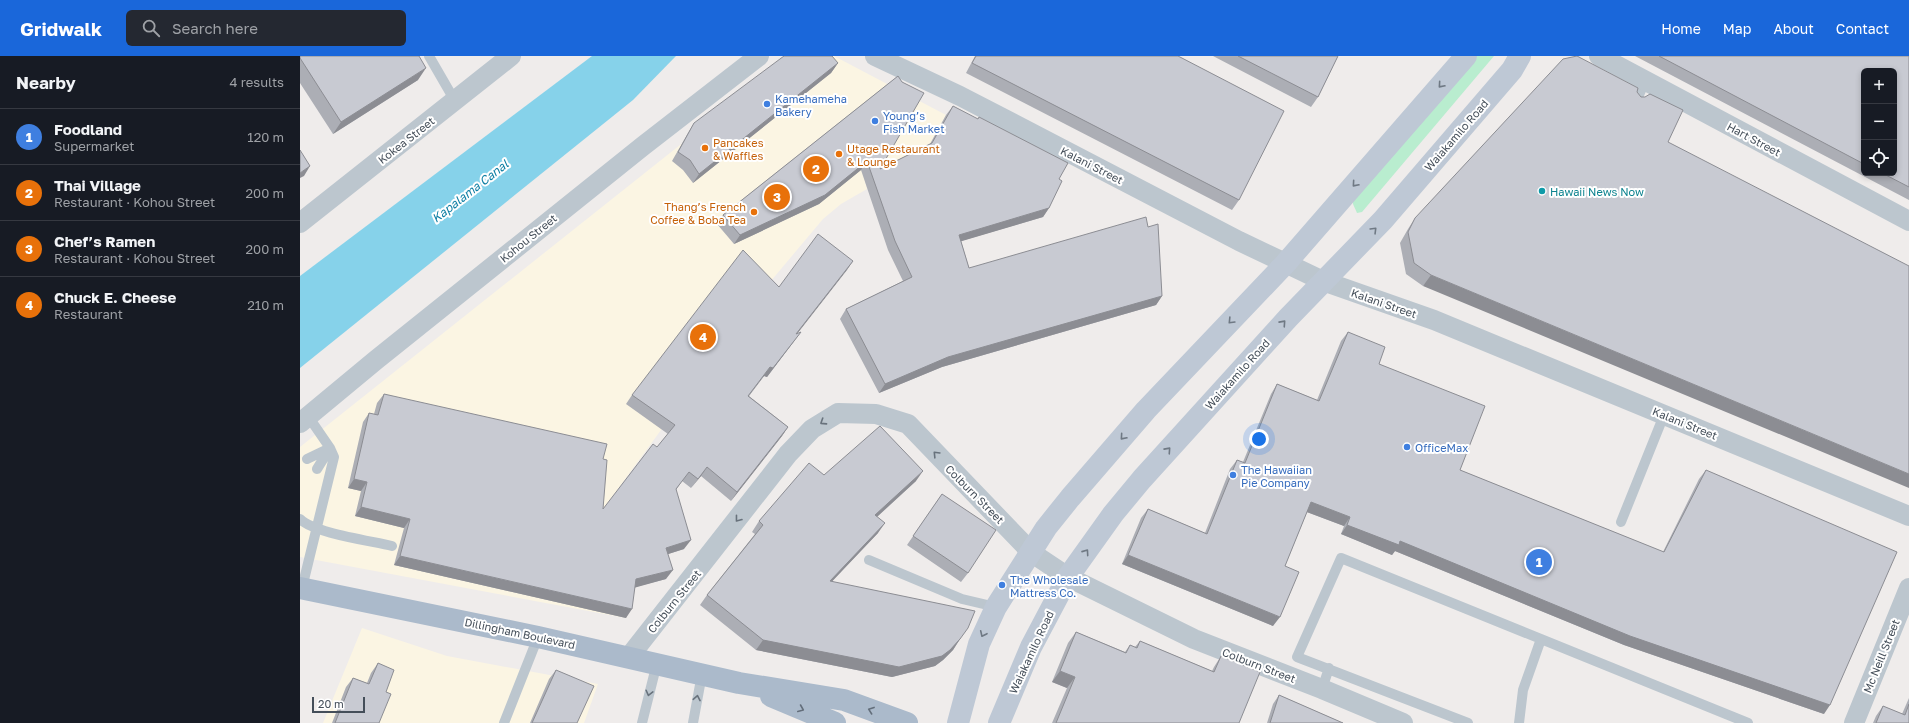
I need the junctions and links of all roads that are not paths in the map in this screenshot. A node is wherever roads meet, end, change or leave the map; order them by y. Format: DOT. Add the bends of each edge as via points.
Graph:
graph roads {
  1 [pos="429,56"];
  2 [pos="512,56"];
  3 [pos="759,56"];
  4 [pos="876,56"];
  5 [pos="1466,56"];
  6 [pos="1520,56"];
  7 [pos="1599,56"];
  8 [pos="1645,81"];
  9 [pos="455,101"];
  10 [pos="1636,102"];
  11 [pos="1909,221"];
  12 [pos="300,223"];
  13 [pos="1285,264"];
  14 [pos="1323,281"];
  15 [pos="1664,415"];
  16 [pos="304,420"];
  17 [pos="330,448"];
  18 [pos="307,459"];
  19 [pos="317,469"];
  20 [pos="1909,516"];
  21 [pos="300,519"];
  22 [pos="1621,522"];
  23 [pos="316,528"];
  24 [pos="392,546"];
  25 [pos="1032,553"];
  26 [pos="869,560"];
  27 [pos="1068,577"];
  28 [pos="301,588"];
  29 [pos="1909,588"];
  30 [pos="996,607"];
  31 [pos="538,637"];
  32 [pos="1541,639"];
  33 [pos="629,657"];
  34 [pos="657,663"];
  35 [pos="1329,668"];
  36 [pos="702,674"];
  37 [pos="739,683"];
  38 [pos="1322,689"];
  39 [pos="504,723"];
  40 [pos="642,723"];
  41 [pos="693,723"];
  42 [pos="835,723"];
  43 [pos="907,723"];
  44 [pos="958,723"];
  45 [pos="999,723"];
  46 [pos="1403,723"];
  47 [pos="1468,723"];
  48 [pos="1519,723"];
  49 [pos="1748,723"];
  50 [pos="1854,723"];
  1 -- 9 [label="lane"];
  2 -- 9 [label="street, Kokea Street"];
  3 -- 16 [label="street, Kohou Street" via="643,146"];
  4 -- 13 [label="street, Kalani Street" via="960,96"];
  5 -- 13 [label="main road, one-way"];
  14 -- 6 [label="main road, Waiakamilo Road, one-way" via="1383,220 1512,70"];
  7 -- 8 [label="street, Hart Street"];
  8 -- 10 [label="lane"];
  8 -- 11 [label="street, Hart Street"];
  9 -- 12 [label="street, Kokea Street"];
  13 -- 14 [label="street, Kalani Street"];
  13 -- 25 [label="main road, one-way" via="1136,421 1046,528"];
  14 -- 15 [label="street, Kalani Street" via="1434,320"];
  27 -- 14 [label="main road, Waiakamilo Road, one-way" via="1113,514 1142,479"];
  15 -- 20 [label="street, Kalani Street"];
  15 -- 22 [label="lane"];
  16 -- 17 [label="lane"];
  17 -- 18 [label="lane"];
  17 -- 19 [label="lane"];
  17 -- 23 [label="lane" via="334,458"];
  21 -- 23 [label="lane"];
  23 -- 24 [label="lane"];
  23 -- 28 [label="lane"];
  25 -- 27 [label="street, Colburn Street"];
  25 -- 30 [label="main road"];
  25 -- 33 [label="street, Colburn Street, one-way" via="908,424 876,414 838,413 812,429 788,454"];
  26 -- 30 [label="lane" via="962,599"];
  27 -- 38 [label="street, Colburn Street" via="1194,640"];
  27 -- 45 [label="main road, Waiakamilo Road" via="1031,647"];
  28 -- 31 [label="main road, Dillingham Boulevard"];
  29 -- 50 [label="street, Mc Neill Street"];
  30 -- 44 [label="main road, one-way" via="979,644"];
  31 -- 33 [label="main road, Dillingham Boulevard"];
  31 -- 39 [label="lane"];
  32 -- 35 [label="lane" via="1341,558 1298,657"];
  32 -- 48 [label="lane" via="1523,690"];
  32 -- 49 [label="lane"];
  33 -- 34 [label="main road, Dillingham Boulevard"];
  34 -- 36 [label="main road, Dillingham Boulevard"];
  34 -- 40 [label="lane, one-way"];
  35 -- 38 [label="lane"];
  35 -- 47 [label="lane"];
  36 -- 37 [label="main road, Dillingham Boulevard"];
  41 -- 36 [label="lane, one-way"];
  37 -- 42 [label="main road, Dillingham Boulevard, one-way"];
  43 -- 37 [label="main road, Dillingham Boulevard, one-way" via="844,700"];
  38 -- 46 [label="street, Colburn Street"];
}
